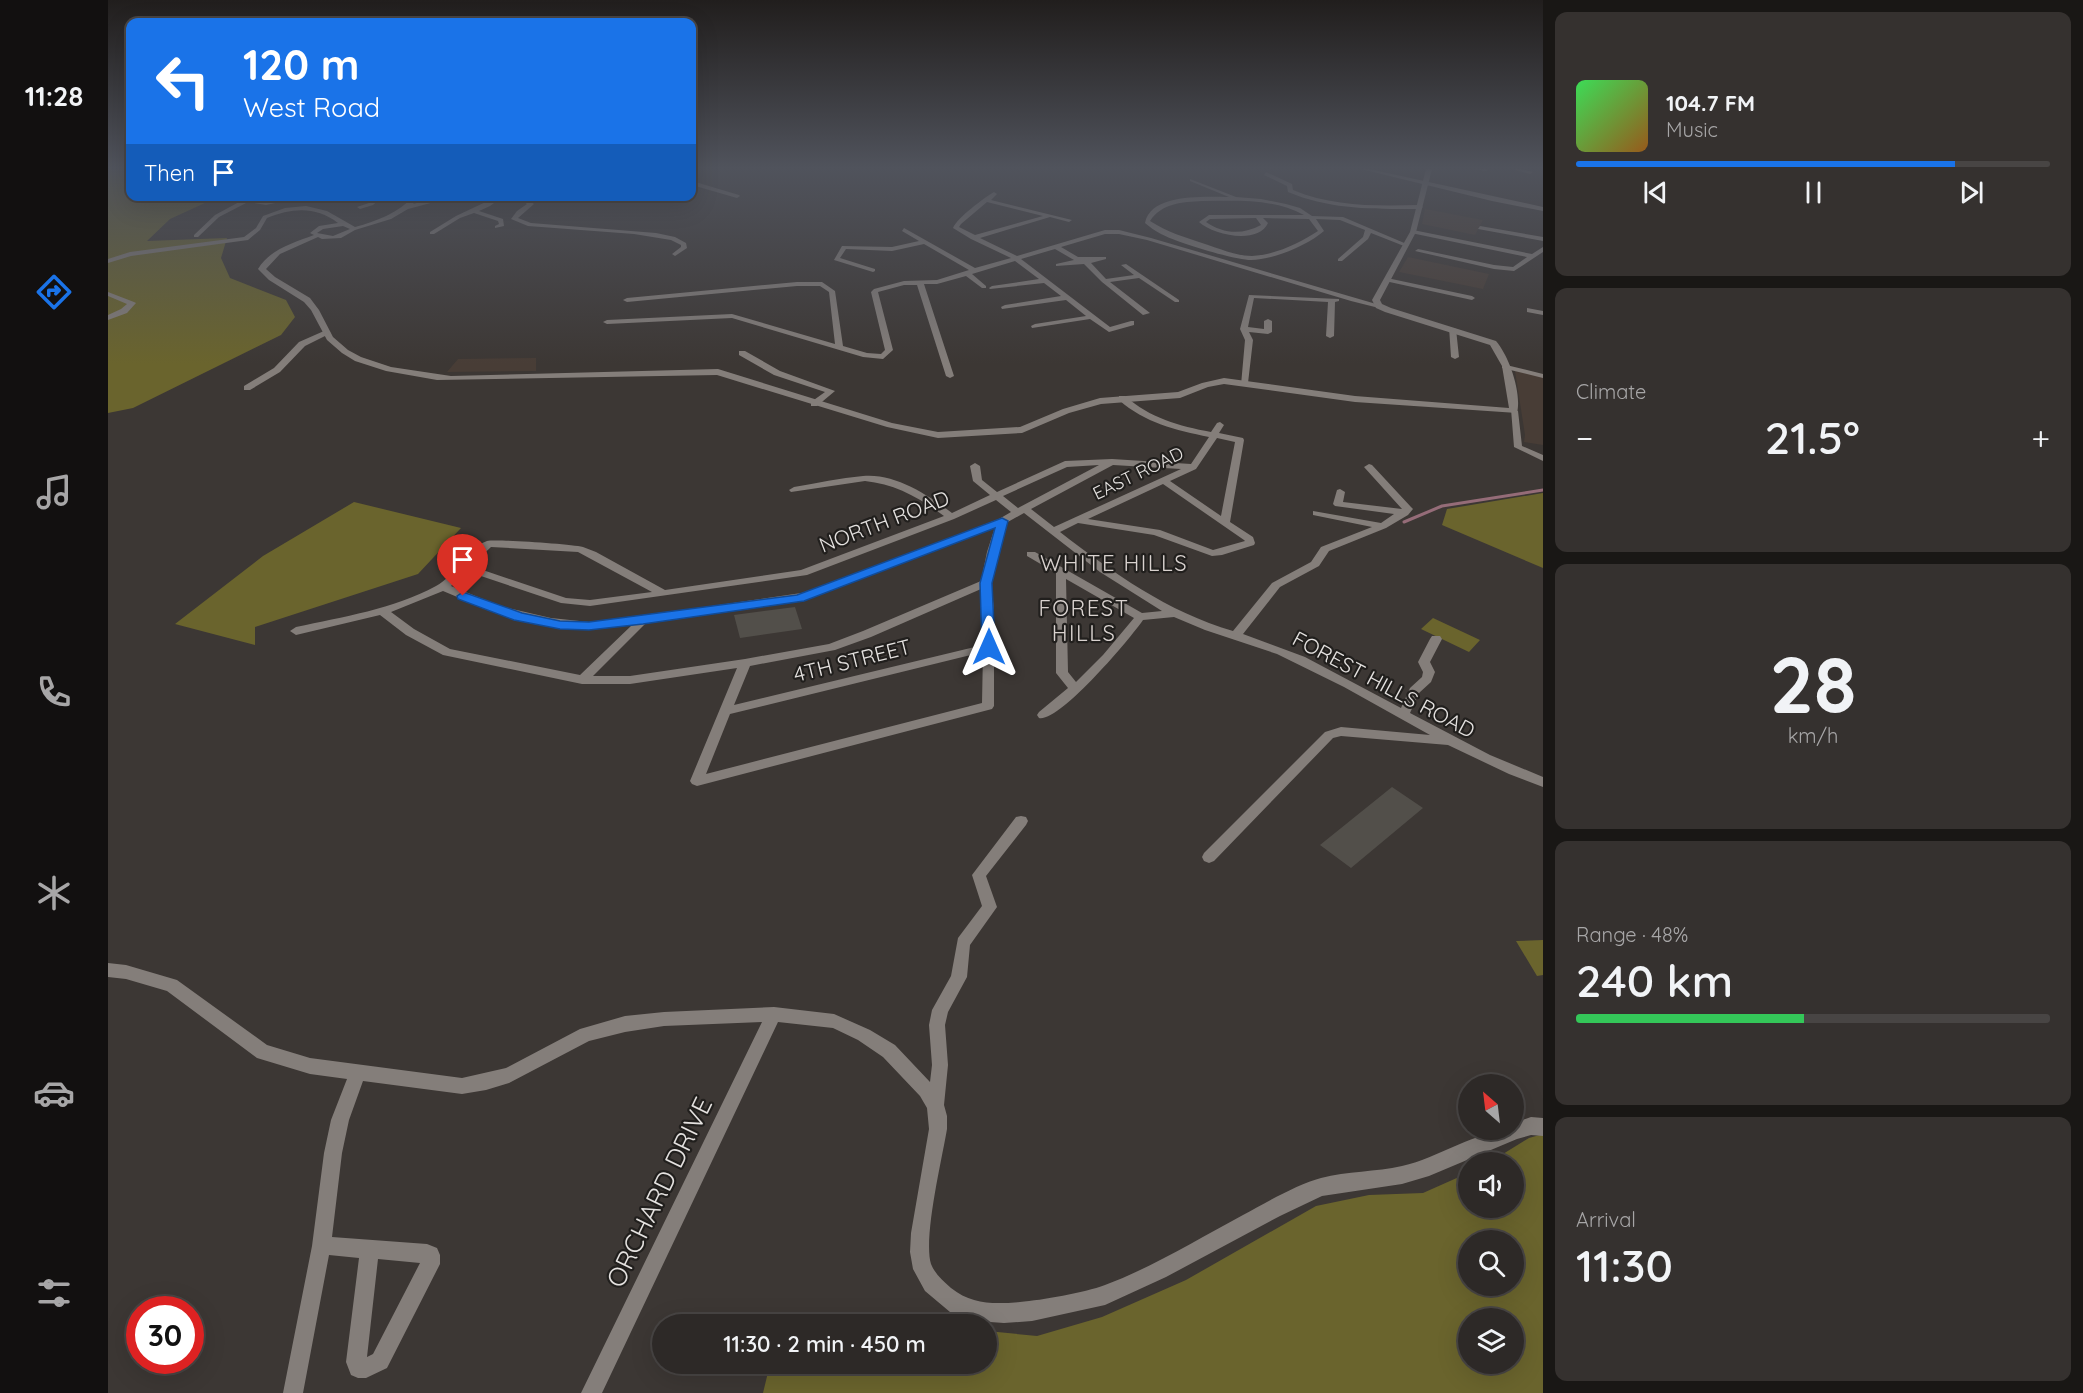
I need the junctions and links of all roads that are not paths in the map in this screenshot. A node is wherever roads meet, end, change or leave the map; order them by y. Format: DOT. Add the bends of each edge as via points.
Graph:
graph roads {
  1 [pos="252,234"];
  2 [pos="345,234"];
  3 [pos="648,234"];
  4 [pos="911,234"];
  5 [pos="967,234"];
  6 [pos="986,234"];
  7 [pos="1098,234"];
  8 [pos="1124,234"];
  9 [pos="1167,234"];
  10 [pos="1318,234"];
  11 [pos="1367,234"];
  12 [pos="1381,234"];
  13 [pos="1412,234"];
  14 [pos="1423,234"];
  15 [pos="1512,234"];
  16 [pos="315,236"];
  17 [pos="325,238"];
  18 [pos="973,238"];
  19 [pos="1543,240"];
  20 [pos="925,242"];
  21 [pos="1406,245"];
  22 [pos="1058,246"];
  23 [pos="1543,249"];
  24 [pos="1418,250"];
  25 [pos="675,254"];
  26 [pos="1532,256"];
  27 [pos="1016,258"];
  28 [pos="1104,258"];
  29 [pos="1085,260"];
  30 [pos="1340,260"];
  31 [pos="108,261"];
  32 [pos="1058,265"];
  33 [pos="1124,265"];
  34 [pos="873,270"];
  35 [pos="971,272"];
  36 [pos="1141,276"];
  37 [pos="271,277"];
  38 [pos="1387,280"];
  39 [pos="1043,281"];
  40 [pos="1104,281"];
  41 [pos="920,282"];
  42 [pos="108,294"];
  43 [pos="1065,298"];
  44 [pos="1472,298"];
  45 [pos="627,300"];
  46 [pos="1332,300"];
  47 [pos="1353,300"];
  48 [pos="1177,301"];
  49 [pos="1379,306"];
  50 [pos="1005,307"];
  51 [pos="1530,310"];
  52 [pos="1146,313"];
  53 [pos="1543,313"];
  54 [pos="1090,317"];
  55 [pos="108,318"];
  56 [pos="1268,321"];
  57 [pos="607,322"];
  58 [pos="1131,323"];
  59 [pos="1035,326"];
  60 [pos="1244,329"];
  61 [pos="1452,329"];
  62 [pos="327,333"];
  63 [pos="1330,336"];
  64 [pos="839,347"];
  65 [pos="742,353"];
  66 [pos="1455,357"];
  67 [pos="1505,366"];
  68 [pos="950,376"];
  69 [pos="1543,376"];
  70 [pos="1244,383"];
  71 [pos="247,388"];
  72 [pos="1122,398"];
  73 [pos="814,404"];
  74 [pos="1514,411"];
  75 [pos="1220,425"];
  76 [pos="1214,435"];
  77 [pos="1543,458"];
  78 [pos="1112,462"];
  79 [pos="975,466"];
  80 [pos="1193,466"];
  81 [pos="1369,467"];
  82 [pos="1164,481"];
  83 [pos="794,490"];
  84 [pos="1340,492"];
  85 [pos="996,495"];
  86 [pos="1021,511"];
  87 [pos="1316,513"];
  88 [pos="1405,513"];
  89 [pos="951,517"];
  90 [pos="1078,520"];
  91 [pos="1002,521"];
  92 [pos="1225,523"];
  93 [pos="1383,526"];
  94 [pos="1053,531"];
  95 [pos="904,535"];
  96 [pos="927,551"];
  97 [pos="1031,554"];
  98 [pos="464,567"];
  99 [pos="1061,571"];
  100 [pos="986,583"];
  101 [pos="443,587"];
  102 [pos="663,594"];
  103 [pos="382,611"];
  104 [pos="1175,613"];
  105 [pos="1140,617"];
  106 [pos="643,620"];
  107 [pos="296,631"];
  108 [pos="1236,635"];
  109 [pos="1436,639"];
  110 [pos="989,647"];
  111 [pos="745,663"];
  112 [pos="582,680"];
  113 [pos="1076,690"];
  114 [pos="725,711"];
  115 [pos="1404,714"];
  116 [pos="1043,715"];
  117 [pos="1449,742"];
  118 [pos="1543,782"];
  119 [pos="1020,821"];
  120 [pos="1209,857"];
  121 [pos="108,970"];
  122 [pos="774,1014"];
  123 [pos="358,1073"];
  124 [pos="935,1105"];
  125 [pos="1543,1127"];
  126 [pos="321,1246"];
  127 [pos="370,1249"];
  128 [pos="293,1393"];
  129 [pos="591,1393"];
  1 -- 31 [label="street" via="246,239 130,254"];
  2 -- 17 [label="street"];
  3 -- 25 [label="street" via="684,244 683,250"];
  4 -- 20 [label="street"];
  5 -- 18 [label="street"];
  6 -- 18 [label="street"];
  7 -- 22 [label="street"];
  8 -- 47 [label="street"];
  9 -- 10 [label="street" via="1232,255 1258,258 1304,243"];
  11 -- 30 [label="street"];
  12 -- 21 [label="street"];
  13 -- 21 [label="street"];
  14 -- 26 [label="street"];
  15 -- 19 [label="street"];
  16 -- 17 [label="street"];
  16 -- 37 [label="street" via="267,260 262,269"];
  17 -- 37 [label="street" via="281,258"];
  18 -- 27 [label="street"];
  20 -- 34 [label="street" via="892,249 844,247 836,259"];
  20 -- 35 [label="street"];
  21 -- 38 [label="street"];
  22 -- 27 [label="street"];
  22 -- 29 [label="street"];
  23 -- 26 [label="street"];
  24 -- 26 [label="street" via="1506,269 1514,269"];
  27 -- 35 [label="street"];
  27 -- 39 [label="street"];
  28 -- 29 [label="street"];
  29 -- 32 [label="street"];
  29 -- 40 [label="street"];
  33 -- 36 [label="street"];
  35 -- 39 [label="street" via="988,288"];
  35 -- 41 [label="street" via="937,282"];
  36 -- 40 [label="street"];
  36 -- 48 [label="street"];
  37 -- 62 [label="street" via="311,304"];
  38 -- 44 [label="street"];
  38 -- 49 [label="street" via="1376,300"];
  39 -- 43 [label="street"];
  40 -- 52 [label="street"];
  41 -- 64 [label="street" via="874,292 890,350 887,355 871,357"];
  41 -- 68 [label="street"];
  42 -- 55 [label="street" via="132,303"];
  43 -- 50 [label="street"];
  43 -- 54 [label="street"];
  45 -- 64 [label="street" via="822,284 832,291"];
  46 -- 47 [label="street"];
  46 -- 60 [label="street" via="1251,296"];
  46 -- 63 [label="street"];
  47 -- 49 [label="street"];
  49 -- 61 [label="street"];
  51 -- 53 [label="street"];
  54 -- 58 [label="street" via="1109,330"];
  54 -- 59 [label="street"];
  56 -- 60 [label="street" via="1268,332"];
  57 -- 64 [label="street" via="732,316"];
  60 -- 70 [label="street" via="1249,340"];
  61 -- 66 [label="street"];
  61 -- 67 [label="street" via="1493,343"];
  62 -- 71 [label="street" via="302,344 277,370"];
  62 -- 73 [label="street" via="342,350 426,377 707,371 734,375"];
  65 -- 73 [label="street" via="777,373 831,391"];
  67 -- 69 [label="street"];
  67 -- 74 [label="street"];
  70 -- 72 [label="street" via="1224,381 1180,395"];
  70 -- 74 [label="street" via="1355,399"];
  72 -- 73 [label="street" via="1079,406 1022,430 976,435 917,432"];
  72 -- 76 [label="street" via="1149,417"];
  74 -- 77 [label="street" via="1518,447"];
  75 -- 76 [label="street, EAST ROAD"];
  76 -- 80 [label="street, EAST ROAD"];
  76 -- 92 [label="street" via="1240,440"];
  78 -- 80 [label="street, NORTH ROAD"];
  78 -- 85 [label="street, NORTH ROAD" via="1065,464"];
  78 -- 86 [label="street"];
  79 -- 85 [label="street, FOREST HILLS ROAD" via="978,481"];
  80 -- 82 [label="street, EAST ROAD"];
  81 -- 88 [label="street" via="1408,509"];
  82 -- 90 [label="street, EAST ROAD"];
  82 -- 92 [label="street"];
  83 -- 89 [label="street" via="876,478 913,492"];
  84 -- 88 [label="street" via="1338,504"];
  85 -- 86 [label="street, FOREST HILLS ROAD"];
  85 -- 89 [label="street, NORTH ROAD"];
  86 -- 91 [label="street"];
  86 -- 94 [label="street, FOREST HILLS ROAD"];
  87 -- 93 [label="street"];
  88 -- 93 [label="street"];
  89 -- 95 [label="street, NORTH ROAD"];
  90 -- 92 [label="street" via="1156,532 1212,553 1251,541"];
  90 -- 94 [label="street, EAST ROAD"];
  91 -- 96 [label="street"];
  91 -- 100 [label="street"];
  93 -- 108 [label="street" via="1324,549 1315,564 1276,585"];
  94 -- 104 [label="street, FOREST HILLS ROAD"];
  95 -- 96 [label="street"];
  95 -- 102 [label="street, NORTH ROAD" via="803,573"];
  96 -- 106 [label="street" via="799,598"];
  97 -- 99 [label="street"];
  98 -- 101 [label="street"];
  98 -- 102 [label="street, NORTH ROAD" via="565,601 590,603"];
  98 -- 102 [label="street" via="489,544 579,549"];
  99 -- 105 [label="street"];
  99 -- 113 [label="street" via="1062,672"];
  100 -- 110 [label="street"];
  100 -- 111 [label="street" via="831,647"];
  101 -- 103 [label="street"];
  101 -- 106 [label="street" via="483,605 541,622 589,626"];
  103 -- 107 [label="street"];
  103 -- 112 [label="street" via="447,652"];
  104 -- 105 [label="street"];
  104 -- 108 [label="street, FOREST HILLS ROAD"];
  105 -- 113 [label="street" via="1117,648"];
  106 -- 112 [label="street"];
  108 -- 115 [label="street, FOREST HILLS ROAD" via="1312,665"];
  109 -- 115 [label="street" via="1424,662 1429,672 1427,679 1414,691"];
  110 -- 114 [label="street, 4TH STREET"];
  110 -- 114 [label="street" via="988,706 697,781"];
  111 -- 112 [label="street" via="663,677"];
  111 -- 114 [label="street"];
  113 -- 116 [label="street"];
  115 -- 117 [label="street, FOREST HILLS ROAD"];
  117 -- 118 [label="street, FOREST HILLS ROAD"];
  117 -- 120 [label="street" via="1341,731 1329,735"];
  119 -- 124 [label="street" via="980,875 990,907 963,943 959,977 940,1010"];
  121 -- 123 [label="street" via="171,985 263,1052 310,1066"];
  122 -- 123 [label="street" via="664,1018 625,1024 586,1034 509,1075 462,1086"];
  122 -- 124 [label="street" via="834,1021 864,1035 910,1071"];
  122 -- 129 [label="street, ORCHARD DRIVE"];
  123 -- 126 [label="street" via="340,1120"];
  124 -- 125 [label="street" via="938,1129 920,1233 923,1269 932,1284 957,1305 1004,1313 1105,1295 1321,1187 1420,1170 1517,1130"];
  126 -- 127 [label="street"];
  126 -- 128 [label="street"];
  127 -- 127 [label="street" via="427,1253 431,1260 380,1361 358,1368"];
}
